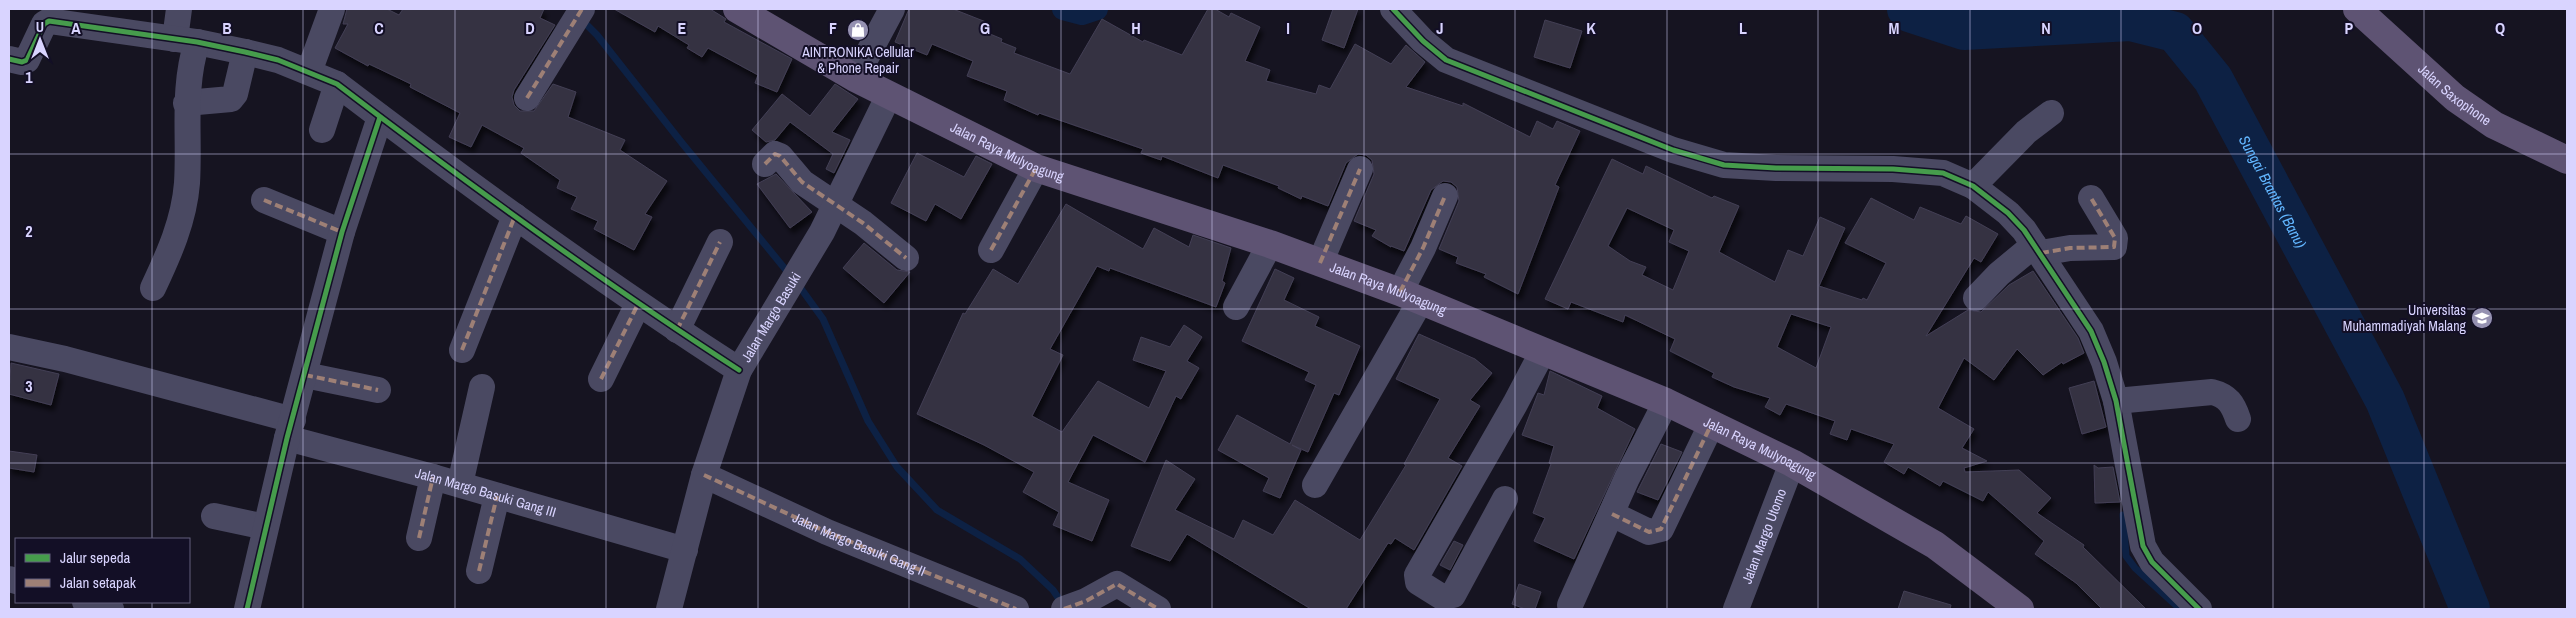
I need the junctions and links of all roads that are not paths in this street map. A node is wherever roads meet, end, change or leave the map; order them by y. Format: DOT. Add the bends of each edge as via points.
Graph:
graph roads {
  1 [pos="179,9"];
  2 [pos="332,9"];
  3 [pos="737,9"];
  4 [pos="892,9"];
  5 [pos="1393,9"];
  6 [pos="2364,11"];
  7 [pos="577,16"];
  8 [pos="186,40"];
  9 [pos="245,52"];
  10 [pos="9,59"];
  11 [pos="309,72"];
  12 [pos="855,78"];
  13 [pos="336,84"];
  14 [pos="889,95"];
  15 [pos="527,98"];
  16 [pos="186,103"];
  17 [pos="2051,113"];
  18 [pos="380,117"];
  19 [pos="322,130"];
  20 [pos="2567,160"];
  21 [pos="765,164"];
  22 [pos="1036,168"];
  23 [pos="1360,169"];
  24 [pos="1973,186"];
  25 [pos="1445,196"];
  26 [pos="2091,198"];
  27 [pos="264,200"];
  28 [pos="837,205"];
  29 [pos="515,216"];
  30 [pos="342,232"];
  31 [pos="720,242"];
  32 [pos="1270,244"];
  33 [pos="991,250"];
  34 [pos="2025,256"];
  35 [pos="906,258"];
  36 [pos="1320,263"];
  37 [pos="153,288"];
  38 [pos="1410,296"];
  39 [pos="1976,298"];
  40 [pos="638,304"];
  41 [pos="1236,307"];
  42 [pos="677,330"];
  43 [pos="9,347"];
  44 [pos="462,350"];
  45 [pos="1543,351"];
  46 [pos="739,370"];
  47 [pos="305,374"];
  48 [pos="601,379"];
  49 [pos="482,387"];
  50 [pos="378,390"];
  51 [pos="2116,401"];
  52 [pos="1666,402"];
  53 [pos="2238,419"];
  54 [pos="1711,425"];
  55 [pos="290,429"];
  56 [pos="1792,463"];
  57 [pos="704,475"];
  58 [pos="433,476"];
  59 [pos="460,484"];
  60 [pos="1315,484"];
  61 [pos="497,496"];
  62 [pos="1505,499"];
  63 [pos="1612,514"];
  64 [pos="214,516"];
  65 [pos="265,527"];
  66 [pos="419,538"];
  67 [pos="685,550"];
  68 [pos="479,571"];
  69 [pos="89,603"];
  70 [pos="1570,605"];
  71 [pos="1080,606"];
  72 [pos="111,609"];
  73 [pos="247,609"];
  74 [pos="669,609"];
  75 [pos="1016,609"];
  76 [pos="1158,609"];
  77 [pos="1736,609"];
  78 [pos="2020,609"];
  79 [pos="2199,609"];
  1 -- 8 [label="street"];
  2 -- 11 [label="street"];
  3 -- 12 [label="main road, Jalan Raya Mulyoagung"];
  4 -- 12 [label="street"];
  5 -- 24 [label="street" via="1446,60 1673,150 1724,165 1943,173"];
  6 -- 20 [label="main road, Jalan Saxophone" via="2455,98 2494,125"];
  7 -- 15 [label="street"];
  8 -- 9 [label="street"];
  8 -- 10 [label="street" via="49,21 44,24 27,60"];
  8 -- 16 [label="street" via="192,59"];
  9 -- 11 [label="street"];
  9 -- 16 [label="street" via="231,99"];
  11 -- 13 [label="street"];
  12 -- 14 [label="main road, Jalan Raya Mulyoagung"];
  13 -- 18 [label="street"];
  13 -- 19 [label="street"];
  14 -- 22 [label="main road, Jalan Raya Mulyoagung"];
  14 -- 28 [label="street, Jalan Margo Basuki"];
  16 -- 37 [label="street" via="187,183 182,218 172,250"];
  17 -- 24 [label="street" via="2026,132"];
  18 -- 29 [label="street"];
  18 -- 30 [label="street"];
  21 -- 28 [label="street" via="775,154 780,156 802,182"];
  22 -- 32 [label="main road, Jalan Raya Mulyoagung"];
  22 -- 33 [label="street"];
  23 -- 36 [label="street"];
  24 -- 34 [label="street" via="2008,213"];
  25 -- 38 [label="street" via="1423,248"];
  26 -- 34 [label="street" via="2115,238 2114,247 2070,248"];
  27 -- 30 [label="street"];
  28 -- 35 [label="street"];
  28 -- 46 [label="street, Jalan Margo Basuki"];
  29 -- 40 [label="street"];
  29 -- 44 [label="street"];
  30 -- 47 [label="street"];
  31 -- 42 [label="street"];
  32 -- 36 [label="main road, Jalan Raya Mulyoagung"];
  32 -- 41 [label="street"];
  34 -- 39 [label="street"];
  34 -- 51 [label="street" via="2091,331"];
  36 -- 38 [label="main road, Jalan Raya Mulyoagung"];
  38 -- 45 [label="main road, Jalan Raya Mulyoagung"];
  38 -- 60 [label="street"];
  40 -- 42 [label="street"];
  40 -- 48 [label="street"];
  42 -- 46 [label="street"];
  43 -- 55 [label="street, Jalan Margo Basuki Gang III" via="65,359"];
  45 -- 52 [label="main road, Jalan Raya Mulyoagung"];
  45 -- 62 [label="street" via="1511,413 1417,575 1418,582 1442,597 1453,595"];
  46 -- 57 [label="street, Jalan Margo Basuki"];
  47 -- 50 [label="street"];
  47 -- 55 [label="street"];
  49 -- 59 [label="street"];
  51 -- 53 [label="street" via="2212,392 2223,394"];
  51 -- 79 [label="street" via="2143,546 2152,562"];
  52 -- 54 [label="main road, Jalan Raya Mulyoagung"];
  52 -- 63 [label="street"];
  54 -- 56 [label="main road, Jalan Raya Mulyoagung"];
  54 -- 63 [label="street" via="1661,529 1649,532"];
  55 -- 58 [label="street, Jalan Margo Basuki Gang III"];
  55 -- 65 [label="street"];
  56 -- 77 [label="street, Jalan Margo Utomo"];
  56 -- 78 [label="main road, Jalan Raya Mulyoagung" via="1936,545"];
  57 -- 67 [label="street, Jalan Margo Basuki"];
  57 -- 75 [label="street, Jalan Margo Basuki Gang II" via="827,532"];
  58 -- 59 [label="street, Jalan Margo Basuki Gang III"];
  58 -- 66 [label="street"];
  59 -- 61 [label="street, Jalan Margo Basuki Gang III"];
  61 -- 67 [label="street, Jalan Margo Basuki Gang III"];
  61 -- 68 [label="street"];
  63 -- 70 [label="street"];
  64 -- 65 [label="street"];
  65 -- 73 [label="street"];
  67 -- 74 [label="street, Jalan Margo Basuki"];
  69 -- 72 [label="street"];
  71 -- 76 [label="street" via="1117,584"];
}
